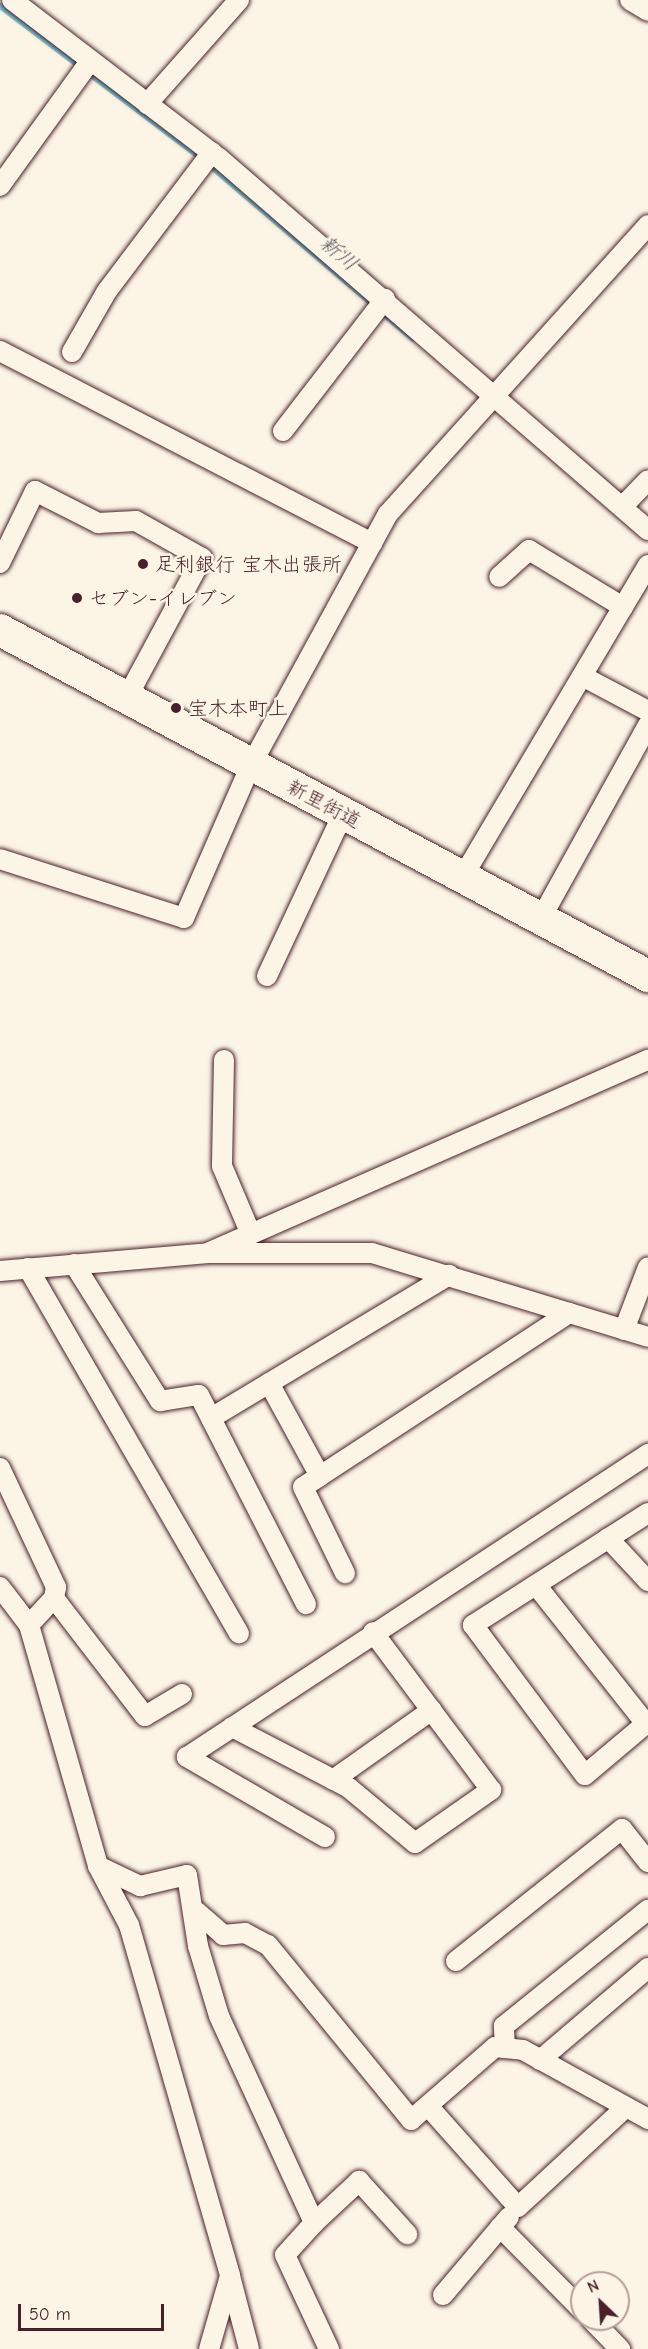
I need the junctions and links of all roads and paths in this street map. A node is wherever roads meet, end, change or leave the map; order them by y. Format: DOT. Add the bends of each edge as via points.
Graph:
graph roads {
  1 [pos="12,0"];
  2 [pos="239,0"];
  3 [pos="630,0"];
  4 [pos="648,11"];
  5 [pos="90,61"];
  6 [pos="147,104"];
  7 [pos="212,152"];
  8 [pos="0,186"];
  9 [pos="648,225"];
  10 [pos="385,298"];
  11 [pos="0,351"];
  12 [pos="72,352"];
  13 [pos="499,396"];
  14 [pos="283,431"];
  15 [pos="648,480"];
  16 [pos="622,507"];
  17 [pos="648,530"];
  18 [pos="372,543"];
  19 [pos="0,563"];
  20 [pos="648,565"];
  21 [pos="499,577"];
  22 [pos="623,607"];
  23 [pos="0,631"];
  24 [pos="582,676"];
  25 [pos="127,697"];
  26 [pos="648,711"];
  27 [pos="648,725"];
  28 [pos="251,765"];
  29 [pos="343,814"];
  30 [pos="0,859"];
  31 [pos="462,878"];
  32 [pos="540,920"];
  33 [pos="646,972"];
  34 [pos="267,976"];
  35 [pos="224,1060"];
  36 [pos="648,1060"];
  37 [pos="250,1232"];
  38 [pos="208,1253"];
  39 [pos="74,1264"];
  40 [pos="648,1267"];
  41 [pos="28,1268"];
  42 [pos="0,1270"];
  43 [pos="449,1275"];
  44 [pos="569,1313"];
  45 [pos="624,1330"];
  46 [pos="648,1337"];
  47 [pos="269,1383"];
  48 [pos="211,1418"];
  49 [pos="648,1454"];
  50 [pos="0,1468"];
  51 [pos="320,1476"];
  52 [pos="648,1513"];
  53 [pos="608,1538"];
  54 [pos="345,1573"];
  55 [pos="648,1581"];
  56 [pos="536,1585"];
  57 [pos="0,1587"];
  58 [pos="54,1598"];
  59 [pos="306,1604"];
  60 [pos="29,1625"];
  61 [pos="373,1632"];
  62 [pos="239,1634"];
  63 [pos="182,1694"];
  64 [pos="432,1710"];
  65 [pos="647,1723"];
  66 [pos="232,1727"];
  67 [pos="333,1780"];
  68 [pos="325,1837"];
  69 [pos="648,1862"];
  70 [pos="98,1866"];
  71 [pos="648,1910"];
  72 [pos="197,1912"];
  73 [pos="456,1961"];
  74 [pos="648,1968"];
  75 [pos="505,2048"];
  76 [pos="540,2060"];
  77 [pos="428,2106"];
  78 [pos="626,2107"];
  79 [pos="648,2119"];
  80 [pos="518,2207"];
  81 [pos="314,2223"];
  82 [pos="500,2227"];
  83 [pos="407,2234"];
  84 [pos="230,2276"];
  85 [pos="443,2295"];
  86 [pos="570,2298"];
  87 [pos="603,2331"];
  88 [pos="209,2349"];
  89 [pos="249,2349"];
  90 [pos="329,2349"];
  91 [pos="620,2349"];
  1 -- 5 [label="street"];
  2 -- 6 [label="street"];
  3 -- 4 [label="street"];
  5 -- 6 [label="street"];
  5 -- 8 [label="street"];
  6 -- 7 [label="street"];
  7 -- 10 [label="street"];
  7 -- 12 [label="street" via="107,291"];
  9 -- 13 [label="street"];
  10 -- 13 [label="street"];
  10 -- 14 [label="street"];
  11 -- 18 [label="street"];
  13 -- 16 [label="street"];
  13 -- 18 [label="street" via="417,480 388,514"];
  15 -- 16 [label="street"];
  16 -- 17 [label="street"];
  18 -- 28 [label="street"];
  19 -- 25 [label="street" via="35,491 98,523 136,521 202,558"];
  20 -- 22 [label="street"];
  21 -- 22 [label="street" via="529,550"];
  22 -- 24 [label="street"];
  23 -- 25 [label="main road, 新里街道"];
  24 -- 26 [label="street"];
  24 -- 31 [label="street"];
  25 -- 28 [label="main road, 新里街道"];
  27 -- 32 [label="street"];
  28 -- 29 [label="main road, 新里街道"];
  28 -- 30 [label="street" via="184,918"];
  29 -- 31 [label="main road, 新里街道"];
  29 -- 34 [label="street"];
  31 -- 32 [label="main road, 新里街道"];
  32 -- 33 [label="main road, 新里街道"];
  35 -- 37 [label="street" via="222,1166"];
  36 -- 37 [label="street"];
  37 -- 38 [label="street"];
  38 -- 39 [label="street"];
  38 -- 43 [label="street" via="372,1253"];
  39 -- 41 [label="street"];
  39 -- 48 [label="street" via="160,1401 199,1395"];
  40 -- 45 [label="street"];
  41 -- 42 [label="street"];
  41 -- 62 [label="street"];
  43 -- 44 [label="street"];
  43 -- 47 [label="street"];
  44 -- 45 [label="street"];
  44 -- 51 [label="street"];
  45 -- 46 [label="street"];
  47 -- 48 [label="street"];
  47 -- 51 [label="street"];
  48 -- 59 [label="street"];
  49 -- 61 [label="street"];
  50 -- 58 [label="street" via="56,1587"];
  51 -- 54 [label="street" via="303,1487"];
  52 -- 53 [label="street"];
  53 -- 55 [label="street"];
  53 -- 56 [label="street"];
  56 -- 65 [label="street"];
  56 -- 65 [label="street" via="473,1625 585,1775"];
  57 -- 60 [label="street"];
  58 -- 60 [label="street"];
  58 -- 63 [label="street" via="145,1716"];
  60 -- 70 [label="street"];
  61 -- 64 [label="street"];
  61 -- 66 [label="street"];
  64 -- 67 [label="street"];
  64 -- 67 [label="street" via="492,1790 415,1843"];
  66 -- 67 [label="street"];
  66 -- 68 [label="street" via="187,1757"];
  69 -- 73 [label="street" via="622,1829"];
  70 -- 72 [label="street" via="140,1886 187,1875"];
  70 -- 84 [label="street" via="129,1925"];
  71 -- 75 [label="street" via="504,2026"];
  72 -- 77 [label="street" via="223,1935 245,1933 268,1945 411,2120"];
  72 -- 81 [label="street" via="198,1946 219,2016"];
  74 -- 76 [label="street"];
  75 -- 76 [label="street"];
  75 -- 77 [label="street" via="495,2047"];
  76 -- 78 [label="street"];
  77 -- 80 [label="street"];
  78 -- 79 [label="street"];
  78 -- 80 [label="street"];
  80 -- 82 [label="street"];
  81 -- 83 [label="street" via="359,2181"];
  81 -- 90 [label="street" via="285,2255"];
  82 -- 85 [label="street"];
  82 -- 86 [label="street"];
  84 -- 88 [label="street"];
  84 -- 89 [label="street"];
  87 -- 91 [label="street"];
}
